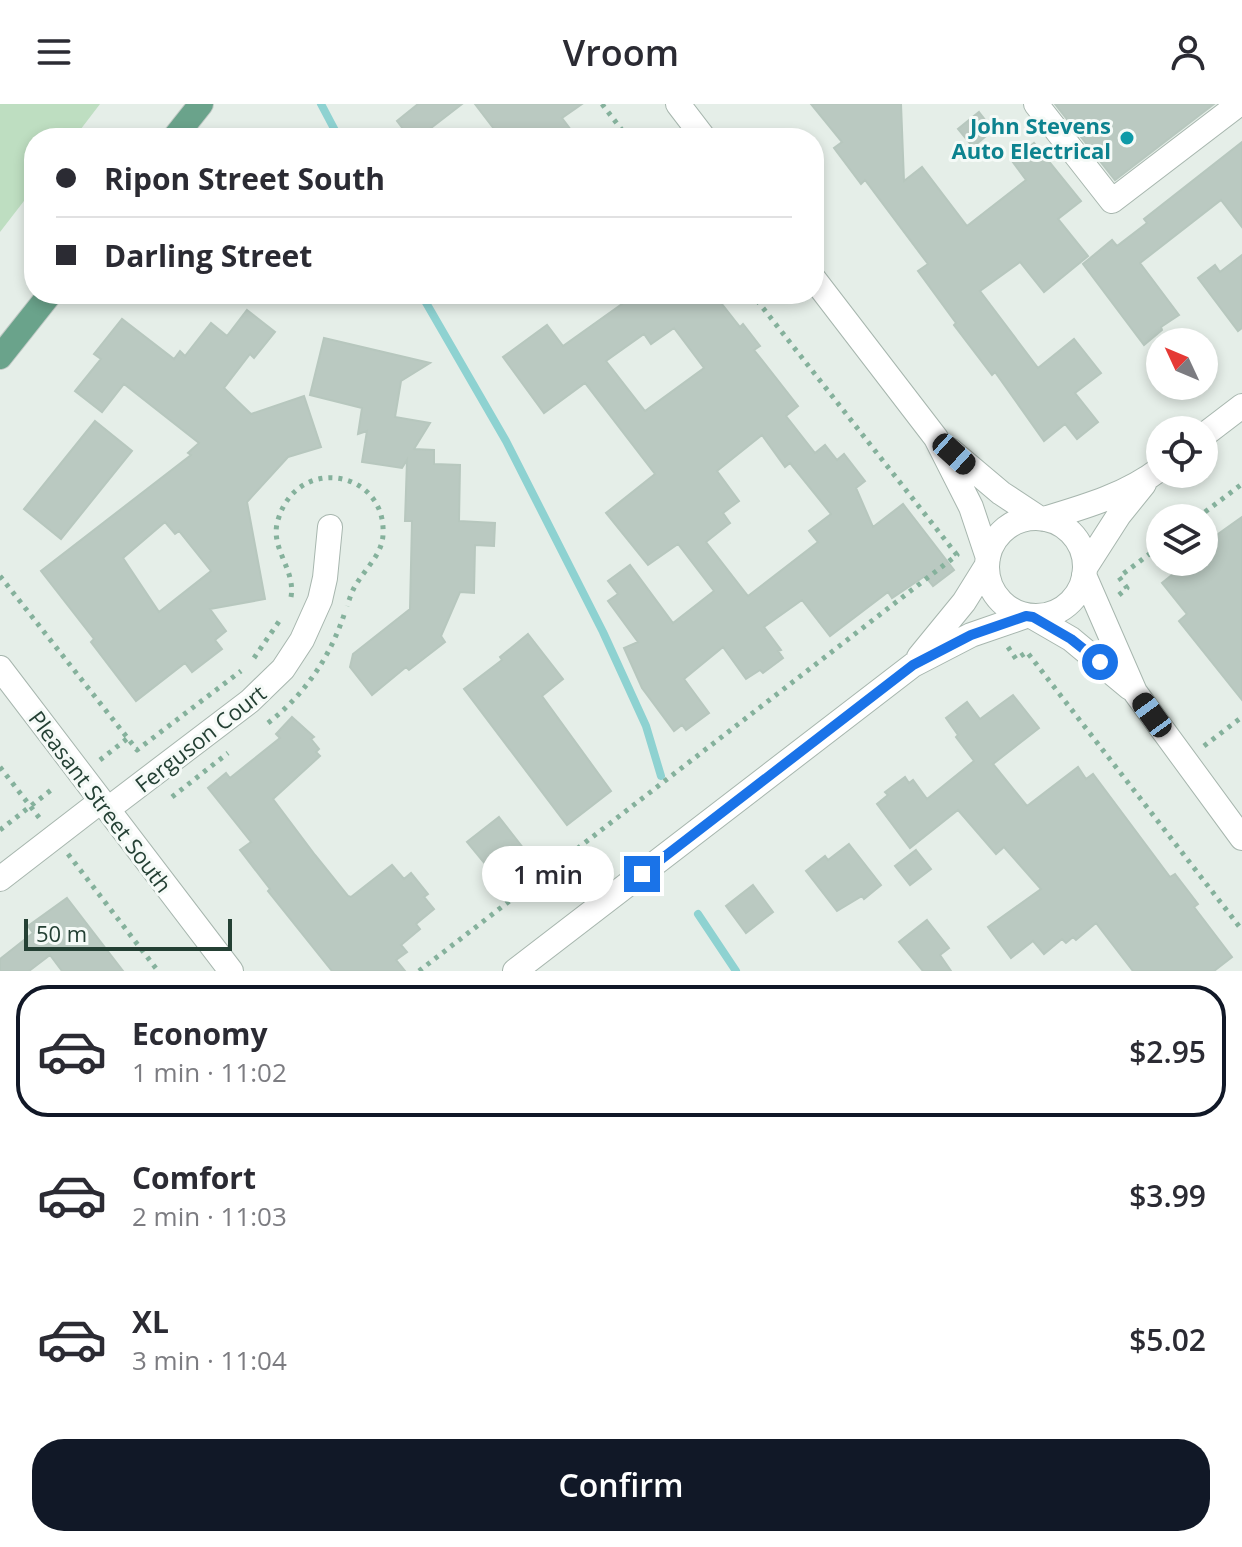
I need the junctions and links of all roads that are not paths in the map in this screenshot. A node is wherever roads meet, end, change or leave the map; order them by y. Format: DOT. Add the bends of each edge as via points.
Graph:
graph roads {
  1 [pos="201,104"];
  2 [pos="678,104"];
  3 [pos="1036,104"];
  4 [pos="1239,104"];
  5 [pos="182,128"];
  6 [pos="696,128"];
  7 [pos="824,292"];
  8 [pos="42,304"];
  9 [pos="0,357"];
  10 [pos="1242,406"];
  11 [pos="1218,424"];
  12 [pos="936,438"];
  13 [pos="1146,478"];
  14 [pos="1146,483"];
  15 [pos="1042,519"];
  16 [pos="330,527"];
  17 [pos="987,562"];
  18 [pos="1084,572"];
  19 [pos="1030,616"];
  20 [pos="913,665"];
  21 [pos="0,668"];
  22 [pos="1135,692"];
  23 [pos="105,805"];
  24 [pos="1242,838"];
  25 [pos="0,879"];
  26 [pos="231,971"];
  27 [pos="515,971"];
  1 -- 5 [label="main road"];
  2 -- 6 [label="street"];
  3 -- 4 [label="street" via="1112,201"];
  7 -- 12 [label="street"];
  8 -- 9 [label="main road"];
  10 -- 11 [label="street"];
  12 -- 15 [label="street" via="1001,493"];
  12 -- 17 [label="street" via="962,487"];
  13 -- 15 [label="street" via="1088,506"];
  14 -- 18 [label="street"];
  15 -- 17 [label="street" via="1006,529 992,545"];
  15 -- 18 [label="street" via="1062,526 1076,539"];
  16 -- 23 [label="street, Ferguson Court" via="320,600 283,669 259,694"];
  17 -- 19 [label="street" via="997,598"];
  17 -- 20 [label="street" via="968,596"];
  18 -- 19 [label="street" via="1078,592 1066,606"];
  18 -- 22 [label="street"];
  19 -- 20 [label="street" via="992,627"];
  19 -- 22 [label="street" via="1082,647"];
  20 -- 27 [label="street"];
  21 -- 23 [label="street, Pleasant Street South"];
  22 -- 24 [label="street"];
  23 -- 25 [label="street, Ferguson Court"];
  23 -- 26 [label="street, Pleasant Street South"];
}
